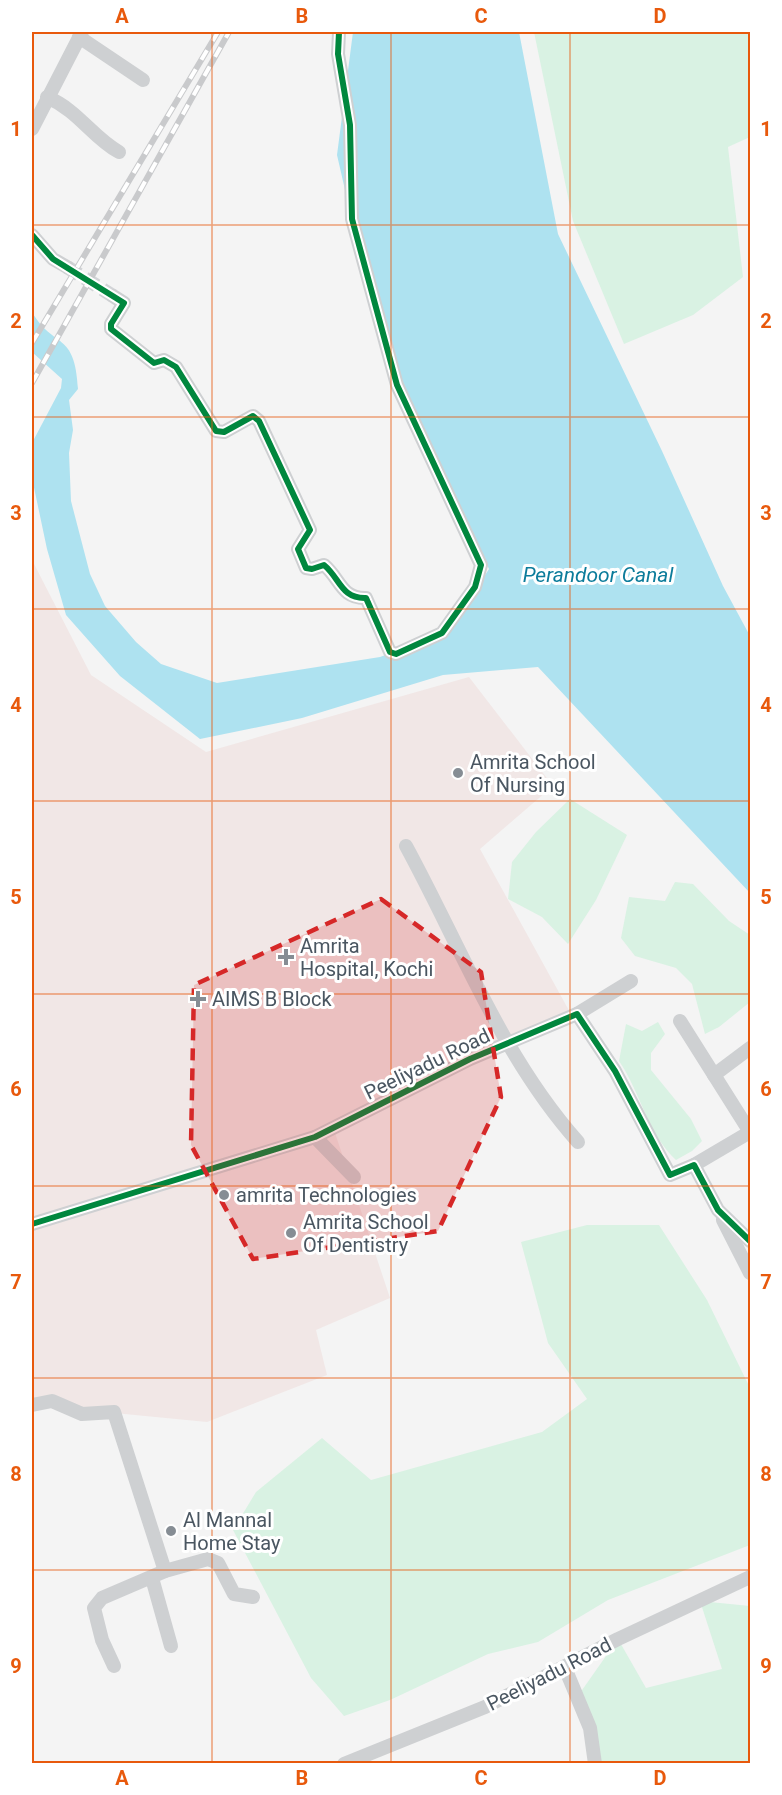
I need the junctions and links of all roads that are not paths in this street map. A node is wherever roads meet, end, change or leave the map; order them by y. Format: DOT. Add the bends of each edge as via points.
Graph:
graph roads {
  1 [pos="339,32"];
  2 [pos="81,34"];
  3 [pos="143,80"];
  4 [pos="47,97"];
  5 [pos="32,129"];
  6 [pos="119,152"];
  7 [pos="32,235"];
  8 [pos="67,267"];
  9 [pos="113,297"];
  10 [pos="406,846"];
  11 [pos="631,981"];
  12 [pos="576,1014"];
  13 [pos="680,1021"];
  14 [pos="509,1043"];
  15 [pos="750,1048"];
  16 [pos="714,1075"];
  17 [pos="750,1132"];
  18 [pos="315,1137"];
  19 [pos="578,1142"];
  20 [pos="694,1165"];
  21 [pos="354,1178"];
  22 [pos="718,1210"];
  23 [pos="32,1224"];
  24 [pos="750,1241"];
  25 [pos="750,1273"];
  26 [pos="32,1405"];
  27 [pos="165,1571"];
  28 [pos="750,1577"];
  29 [pos="152,1578"];
  30 [pos="253,1597"];
  31 [pos="171,1646"];
  32 [pos="114,1666"];
  33 [pos="565,1668"];
  34 [pos="344,1764"];
  35 [pos="596,1764"];
  1 -- 9 [label="street" via="338,54 350,125 352,219 397,385 481,566 475,587 442,633 396,654 390,652 366,598 357,599 341,590 327,566 306,568 298,549 310,530 259,421 253,417 224,432 216,431 176,367 164,360 154,363 111,329 124,303"];
  2 -- 3 [label="street"];
  2 -- 4 [label="street"];
  4 -- 5 [label="street"];
  4 -- 6 [label="street" via="70,108"];
  7 -- 8 [label="street" via="53,259"];
  10 -- 14 [label="street"];
  11 -- 12 [label="street, Peeliyadu Road"];
  12 -- 14 [label="street, Peeliyadu Road"];
  12 -- 20 [label="street" via="615,1071 670,1175"];
  13 -- 16 [label="street"];
  14 -- 18 [label="street, Peeliyadu Road"];
  14 -- 19 [label="street"];
  15 -- 16 [label="street"];
  16 -- 17 [label="street"];
  17 -- 20 [label="street"];
  18 -- 21 [label="street"];
  18 -- 23 [label="street, Peeliyadu Road"];
  20 -- 22 [label="street"];
  22 -- 24 [label="street"];
  22 -- 25 [label="street"];
  26 -- 27 [label="street" via="52,1401 82,1414 114,1412"];
  27 -- 29 [label="street"];
  27 -- 30 [label="street" via="214,1560 234,1594"];
  28 -- 33 [label="street, Peeliyadu Road"];
  29 -- 31 [label="street"];
  29 -- 32 [label="street" via="102,1598 94,1608"];
  33 -- 34 [label="street, Peeliyadu Road" via="485,1707"];
  33 -- 35 [label="street" via="590,1728"];
}
